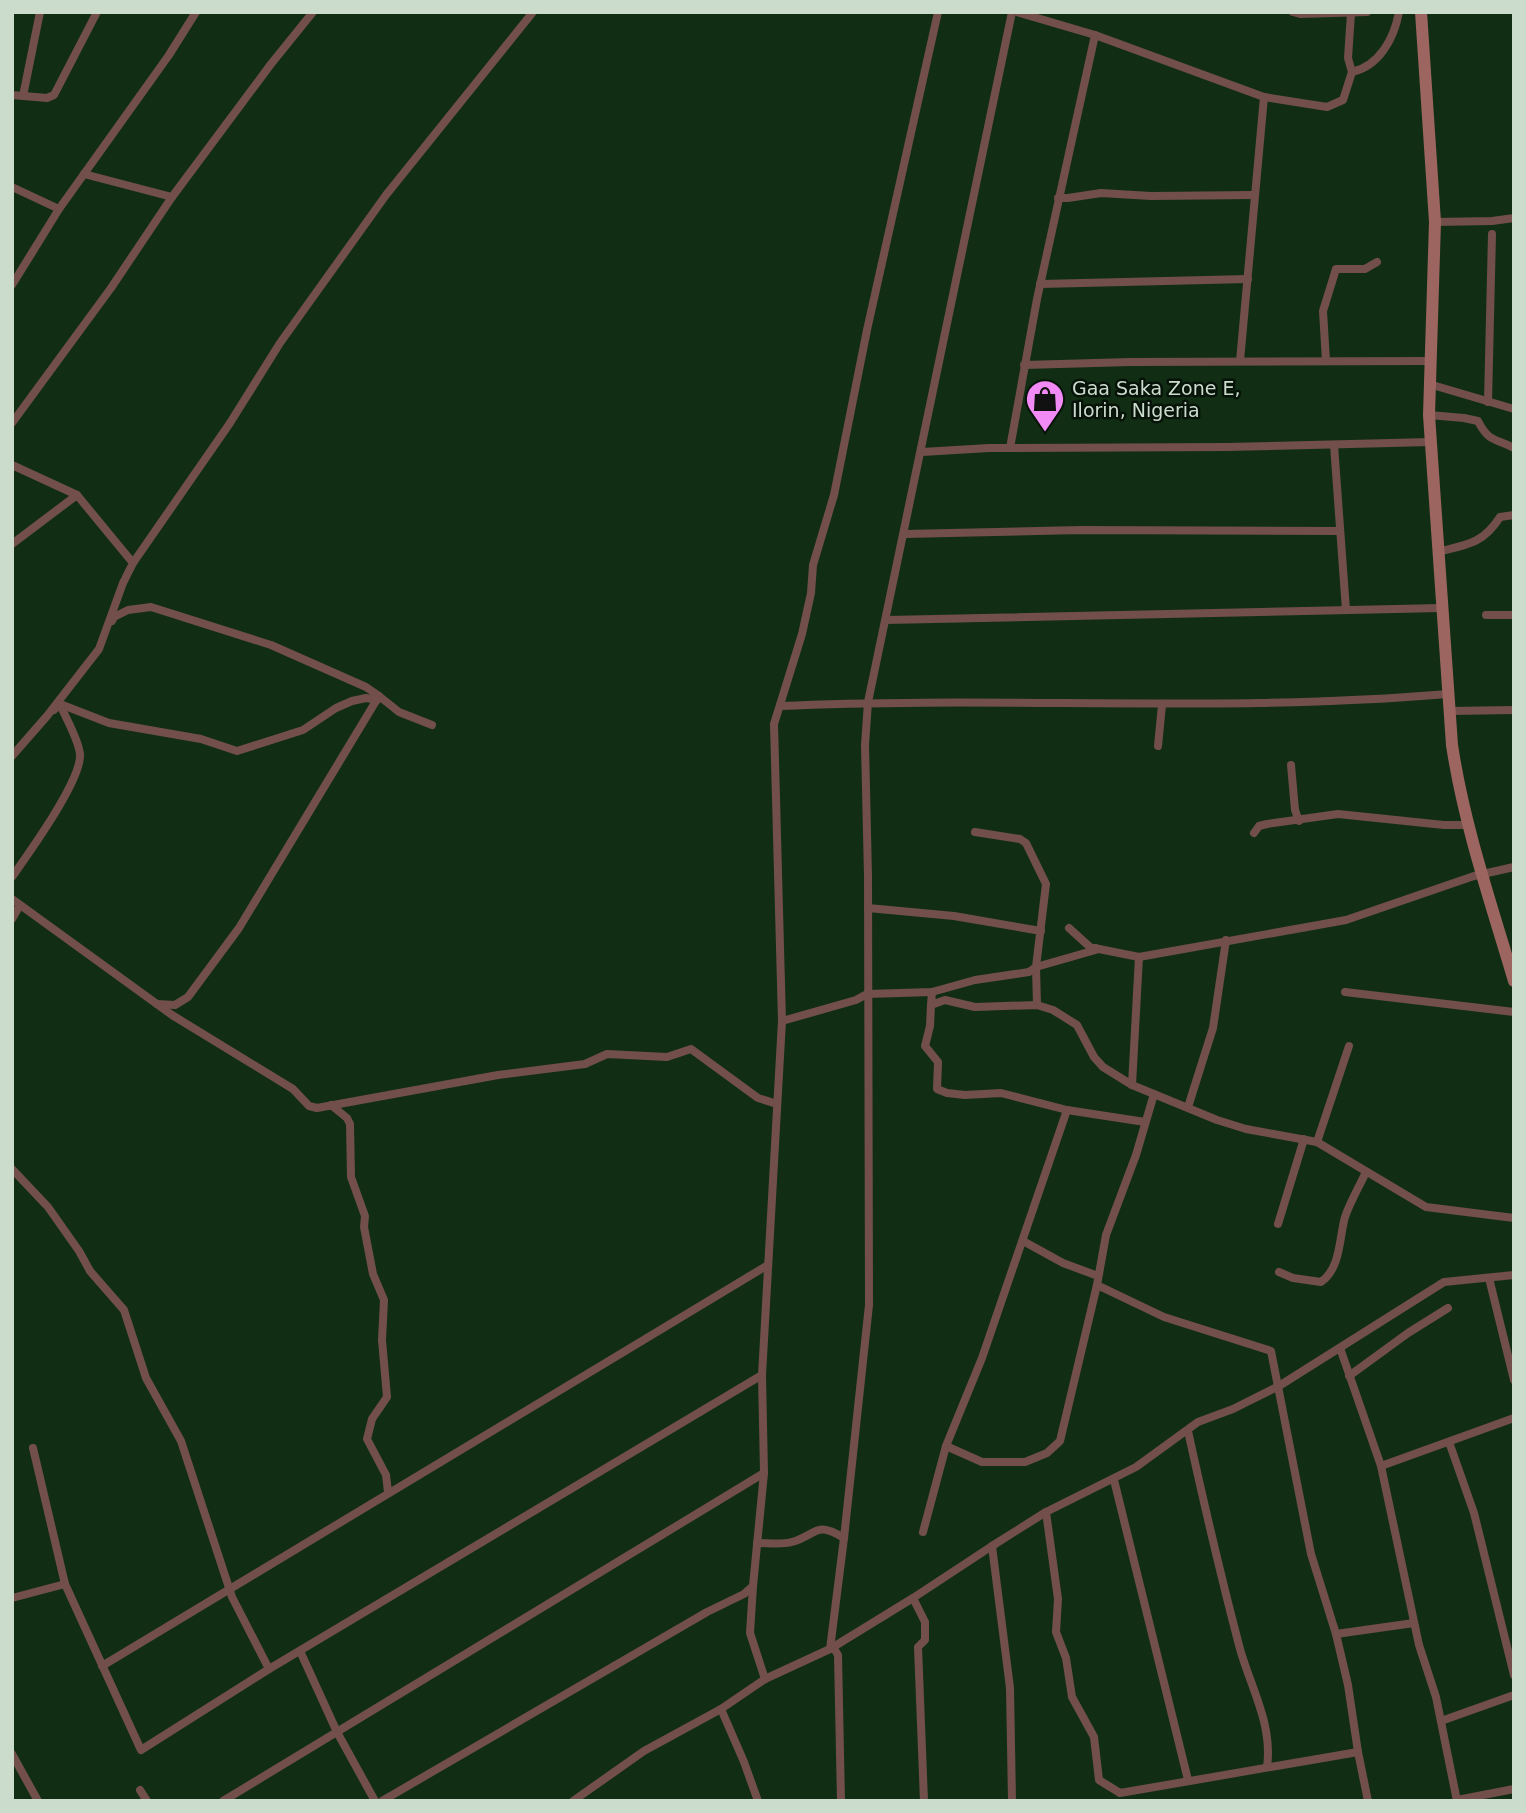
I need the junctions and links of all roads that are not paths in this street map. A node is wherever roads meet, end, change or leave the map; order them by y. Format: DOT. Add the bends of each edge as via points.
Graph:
graph roads {
  1 [pos="40,12"];
  2 [pos="97,12"];
  3 [pos="196,12"];
  4 [pos="313,12"];
  5 [pos="533,12"];
  6 [pos="938,12"];
  7 [pos="1014,12"];
  8 [pos="1293,12"];
  9 [pos="1367,12"];
  10 [pos="1399,12"];
  11 [pos="1421,12"];
  12 [pos="1351,13"];
  13 [pos="1095,35"];
  14 [pos="1352,72"];
  15 [pos="12,96"];
  16 [pos="23,96"];
  17 [pos="1264,97"];
  18 [pos="84,174"];
  19 [pos="12,187"];
  20 [pos="1254,195"];
  21 [pos="172,197"];
  22 [pos="1058,198"];
  23 [pos="59,209"];
  24 [pos="1514,218"];
  25 [pos="1435,222"];
  26 [pos="1492,234"];
  27 [pos="1377,262"];
  28 [pos="1248,279"];
  29 [pos="1040,284"];
  30 [pos="12,285"];
  31 [pos="1240,361"];
  32 [pos="1326,361"];
  33 [pos="1430,361"];
  34 [pos="1024,365"];
  35 [pos="1429,384"];
  36 [pos="1488,402"];
  37 [pos="1514,409"];
  38 [pos="1429,415"];
  39 [pos="12,423"];
  40 [pos="1431,442"];
  41 [pos="1334,445"];
  42 [pos="1010,448"];
  43 [pos="1514,448"];
  44 [pos="922,452"];
  45 [pos="12,465"];
  46 [pos="77,495"];
  47 [pos="1514,515"];
  48 [pos="1340,531"];
  49 [pos="905,534"];
  50 [pos="12,544"];
  51 [pos="1437,552"];
  52 [pos="133,563"];
  53 [pos="1441,608"];
  54 [pos="1346,610"];
  55 [pos="1486,615"];
  56 [pos="1514,615"];
  57 [pos="886,620"];
  58 [pos="99,649"];
  59 [pos="1448,694"];
  60 [pos="378,698"];
  61 [pos="868,702"];
  62 [pos="60,704"];
  63 [pos="1162,705"];
  64 [pos="780,706"];
  65 [pos="1514,710"];
  66 [pos="1449,711"];
  67 [pos="47,716"];
  68 [pos="432,725"];
  69 [pos="1158,746"];
  70 [pos="12,756"];
  71 [pos="1291,765"];
  72 [pos="1298,821"];
  73 [pos="1469,825"];
  74 [pos="975,832"];
  75 [pos="1254,833"];
  76 [pos="1514,867"];
  77 [pos="1483,873"];
  78 [pos="12,877"];
  79 [pos="12,898"];
  80 [pos="20,905"];
  81 [pos="868,908"];
  82 [pos="12,919"];
  83 [pos="1069,928"];
  84 [pos="1041,932"];
  85 [pos="1226,940"];
  86 [pos="1099,949"];
  87 [pos="1139,957"];
  88 [pos="1036,967"];
  89 [pos="1514,981"];
  90 [pos="932,992"];
  91 [pos="1345,992"];
  92 [pos="867,994"];
  93 [pos="157,1004"];
  94 [pos="931,1004"];
  95 [pos="1037,1005"];
  96 [pos="1514,1012"];
  97 [pos="782,1021"];
  98 [pos="1349,1046"];
  99 [pos="1132,1085"];
  100 [pos="1154,1094"];
  101 [pos="777,1104"];
  102 [pos="331,1105"];
  103 [pos="1188,1107"];
  104 [pos="1068,1110"];
  105 [pos="1145,1122"];
  106 [pos="1304,1139"];
  107 [pos="1317,1142"];
  108 [pos="12,1169"];
  109 [pos="1366,1172"];
  110 [pos="1514,1218"];
  111 [pos="1278,1224"];
  112 [pos="1023,1241"];
  113 [pos="768,1265"];
  114 [pos="1279,1272"];
  115 [pos="1514,1275"];
  116 [pos="1489,1278"];
  117 [pos="1097,1281"];
  118 [pos="1448,1308"];
  119 [pos="1340,1348"];
  120 [pos="762,1375"];
  121 [pos="1349,1376"];
  122 [pos="1514,1380"];
  123 [pos="1279,1386"];
  124 [pos="1514,1418"];
  125 [pos="1188,1431"];
  126 [pos="1448,1442"];
  127 [pos="946,1446"];
  128 [pos="33,1448"];
  129 [pos="1381,1466"];
  130 [pos="764,1473"];
  131 [pos="1114,1480"];
  132 [pos="388,1492"];
  133 [pos="1046,1512"];
  134 [pos="923,1532"];
  135 [pos="844,1538"];
  136 [pos="757,1543"];
  137 [pos="992,1546"];
  138 [pos="65,1584"];
  139 [pos="753,1586"];
  140 [pos="229,1588"];
  141 [pos="12,1598"];
  142 [pos="913,1598"];
  143 [pos="1414,1623"];
  144 [pos="1336,1634"];
  145 [pos="831,1648"];
  146 [pos="300,1651"];
  147 [pos="102,1666"];
  148 [pos="269,1670"];
  149 [pos="1514,1675"];
  150 [pos="765,1679"];
  151 [pos="1514,1695"];
  152 [pos="721,1709"];
  153 [pos="1441,1721"];
  154 [pos="337,1732"];
  155 [pos="1358,1752"];
  156 [pos="12,1754"];
  157 [pos="1267,1767"];
  158 [pos="1188,1780"];
  159 [pos="1514,1789"];
  160 [pos="140,1790"];
  161 [pos="1457,1800"];
  162 [pos="38,1801"];
  163 [pos="147,1801"];
  164 [pos="223,1801"];
  165 [pos="375,1801"];
  166 [pos="382,1801"];
  167 [pos="573,1801"];
  168 [pos="758,1801"];
  169 [pos="841,1801"];
  170 [pos="924,1801"];
  171 [pos="1012,1801"];
  172 [pos="1368,1801"];
  1 -- 16 [label="street"];
  2 -- 16 [label="street" via="54,96"];
  3 -- 18 [label="street"];
  4 -- 21 [label="street"];
  5 -- 52 [label="street" via="386,195 280,343"];
  6 -- 64 [label="street" via="834,495"];
  7 -- 13 [label="street"];
  7 -- 44 [label="street"];
  8 -- 12 [label="street"];
  9 -- 12 [label="street"];
  10 -- 14 [label="street" via="1387,47 1374,63"];
  11 -- 25 [label="street"];
  12 -- 14 [label="street" via="1348,58"];
  13 -- 17 [label="street"];
  13 -- 22 [label="street"];
  14 -- 17 [label="street" via="1343,100 1327,107"];
  15 -- 16 [label="street"];
  17 -- 20 [label="street"];
  18 -- 21 [label="street"];
  18 -- 23 [label="street"];
  19 -- 23 [label="street"];
  20 -- 22 [label="street" via="1101,193"];
  20 -- 28 [label="street"];
  21 -- 39 [label="street"];
  22 -- 29 [label="street"];
  23 -- 30 [label="street"];
  24 -- 25 [label="street"];
  25 -- 33 [label="street"];
  26 -- 36 [label="street"];
  27 -- 32 [label="street" via="1365,269 1336,269 1323,311"];
  28 -- 29 [label="street"];
  28 -- 31 [label="street"];
  29 -- 34 [label="street"];
  31 -- 32 [label="street"];
  31 -- 34 [label="street"];
  32 -- 33 [label="street"];
  33 -- 35 [label="street"];
  34 -- 42 [label="street"];
  35 -- 36 [label="street"];
  35 -- 38 [label="street"];
  36 -- 37 [label="street"];
  38 -- 40 [label="street"];
  38 -- 43 [label="street" via="1478,421 1485,434"];
  40 -- 41 [label="street"];
  40 -- 51 [label="street"];
  41 -- 42 [label="street"];
  41 -- 48 [label="street"];
  42 -- 44 [label="street"];
  44 -- 49 [label="street"];
  45 -- 46 [label="street"];
  46 -- 50 [label="street"];
  46 -- 52 [label="street"];
  47 -- 51 [label="street" via="1500,516 1483,537"];
  48 -- 49 [label="street"];
  48 -- 54 [label="street"];
  49 -- 57 [label="street"];
  51 -- 53 [label="street"];
  52 -- 58 [label="street"];
  53 -- 54 [label="street"];
  53 -- 59 [label="street"];
  54 -- 57 [label="street"];
  55 -- 56 [label="street"];
  57 -- 61 [label="street"];
  58 -- 60 [label="street" via="114,617 151,607 271,645 366,687"];
  58 -- 67 [label="street"];
  59 -- 63 [label="street"];
  59 -- 66 [label="street"];
  60 -- 62 [label="street" via="352,701 303,730 237,751 201,739 109,723"];
  60 -- 68 [label="street"];
  60 -- 93 [label="street" via="239,928 188,997 175,1005"];
  61 -- 63 [label="street"];
  61 -- 64 [label="street"];
  61 -- 81 [label="street"];
  62 -- 67 [label="street"];
  62 -- 78 [label="street" via="80,751 78,768 48,825"];
  63 -- 69 [label="street"];
  64 -- 97 [label="street" via="774,724"];
  65 -- 66 [label="street"];
  66 -- 73 [label="street" via="1456,774"];
  67 -- 70 [label="street"];
  71 -- 72 [label="street"];
  72 -- 73 [label="street" via="1338,814"];
  72 -- 75 [label="street" via="1259,826"];
  73 -- 77 [label="street"];
  74 -- 84 [label="street" via="1020,839 1030,847 1047,888"];
  76 -- 77 [label="street"];
  77 -- 85 [label="street" via="1346,920"];
  77 -- 89 [label="street"];
  79 -- 80 [label="street"];
  80 -- 82 [label="street"];
  80 -- 93 [label="street"];
  81 -- 84 [label="street" via="954,916"];
  81 -- 92 [label="street"];
  83 -- 86 [label="street" via="1091,948"];
  84 -- 88 [label="street"];
  85 -- 87 [label="street"];
  85 -- 103 [label="street" via="1213,1028"];
  86 -- 87 [label="street"];
  86 -- 88 [label="street"];
  87 -- 99 [label="street"];
  88 -- 90 [label="street"];
  88 -- 95 [label="street"];
  90 -- 92 [label="street"];
  90 -- 94 [label="street"];
  91 -- 96 [label="street"];
  92 -- 97 [label="street"];
  92 -- 135 [label="street" via="869,1305"];
  93 -- 102 [label="street" via="293,1089 309,1106"];
  94 -- 95 [label="street" via="945,1000 975,1007"];
  94 -- 104 [label="street" via="925,1046 938,1062 937,1089 965,1095 1001,1093"];
  95 -- 99 [label="street" via="1061,1013 1077,1025 1099,1063"];
  97 -- 101 [label="street"];
  98 -- 107 [label="street"];
  99 -- 100 [label="street"];
  100 -- 103 [label="street"];
  100 -- 105 [label="street"];
  101 -- 102 [label="street" via="758,1098 691,1049 667,1057 607,1054 585,1064"];
  101 -- 113 [label="street"];
  102 -- 132 [label="street" via="350,1124 351,1177 365,1216 373,1274 384,1300 387,1397 372,1419 367,1440 386,1475"];
  103 -- 106 [label="street" via="1246,1129"];
  104 -- 105 [label="street"];
  104 -- 112 [label="street"];
  105 -- 117 [label="street" via="1106,1235"];
  106 -- 107 [label="street"];
  106 -- 111 [label="street"];
  107 -- 109 [label="street"];
  108 -- 140 [label="street" via="48,1207 90,1270 124,1310 146,1378 181,1441"];
  109 -- 110 [label="street" via="1426,1207"];
  109 -- 114 [label="street" via="1346,1216 1328,1278 1321,1282"];
  112 -- 117 [label="street"];
  112 -- 127 [label="street"];
  113 -- 120 [label="street"];
  113 -- 132 [label="street"];
  115 -- 116 [label="street"];
  116 -- 119 [label="street" via="1444,1282"];
  116 -- 122 [label="street"];
  117 -- 123 [label="street" via="1164,1317 1271,1351"];
  117 -- 127 [label="street" via="1057,1445 1032,1460 982,1462"];
  118 -- 121 [label="street"];
  119 -- 121 [label="street"];
  119 -- 123 [label="street"];
  120 -- 130 [label="street"];
  120 -- 146 [label="street"];
  121 -- 129 [label="street"];
  123 -- 125 [label="street" via="1198,1422"];
  123 -- 144 [label="street" via="1311,1554"];
  124 -- 126 [label="street"];
  125 -- 131 [label="street"];
  125 -- 157 [label="street" via="1241,1652 1262,1707"];
  126 -- 129 [label="street"];
  126 -- 149 [label="street" via="1475,1513"];
  127 -- 134 [label="street"];
  128 -- 138 [label="street"];
  129 -- 143 [label="street"];
  130 -- 136 [label="street"];
  130 -- 154 [label="street"];
  131 -- 133 [label="street"];
  131 -- 158 [label="street"];
  132 -- 140 [label="street"];
  133 -- 137 [label="street"];
  133 -- 158 [label="street" via="1058,1599 1056,1633 1066,1658 1072,1697 1094,1737 1099,1780 1120,1793"];
  135 -- 136 [label="street" via="817,1529 791,1543"];
  135 -- 145 [label="street"];
  136 -- 139 [label="street"];
  137 -- 142 [label="street"];
  137 -- 171 [label="street" via="1010,1688"];
  138 -- 141 [label="street"];
  138 -- 147 [label="street"];
  139 -- 150 [label="street" via="750,1633"];
  139 -- 166 [label="street"];
  140 -- 147 [label="street"];
  140 -- 148 [label="street"];
  142 -- 145 [label="street"];
  142 -- 170 [label="street" via="925,1622 925,1640 918,1647"];
  143 -- 144 [label="street"];
  143 -- 153 [label="street"];
  144 -- 155 [label="street"];
  145 -- 150 [label="street"];
  145 -- 169 [label="street" via="838,1655"];
  146 -- 148 [label="street"];
  146 -- 154 [label="street"];
  147 -- 148 [label="street" via="141,1750"];
  150 -- 152 [label="street"];
  151 -- 153 [label="street"];
  152 -- 167 [label="street" via="644,1751"];
  152 -- 168 [label="street"];
  153 -- 161 [label="street"];
  154 -- 164 [label="street"];
  154 -- 165 [label="street"];
  155 -- 157 [label="street"];
  155 -- 172 [label="street"];
  156 -- 162 [label="street"];
  157 -- 158 [label="street"];
  159 -- 161 [label="street"];
  160 -- 163 [label="street"];
}
